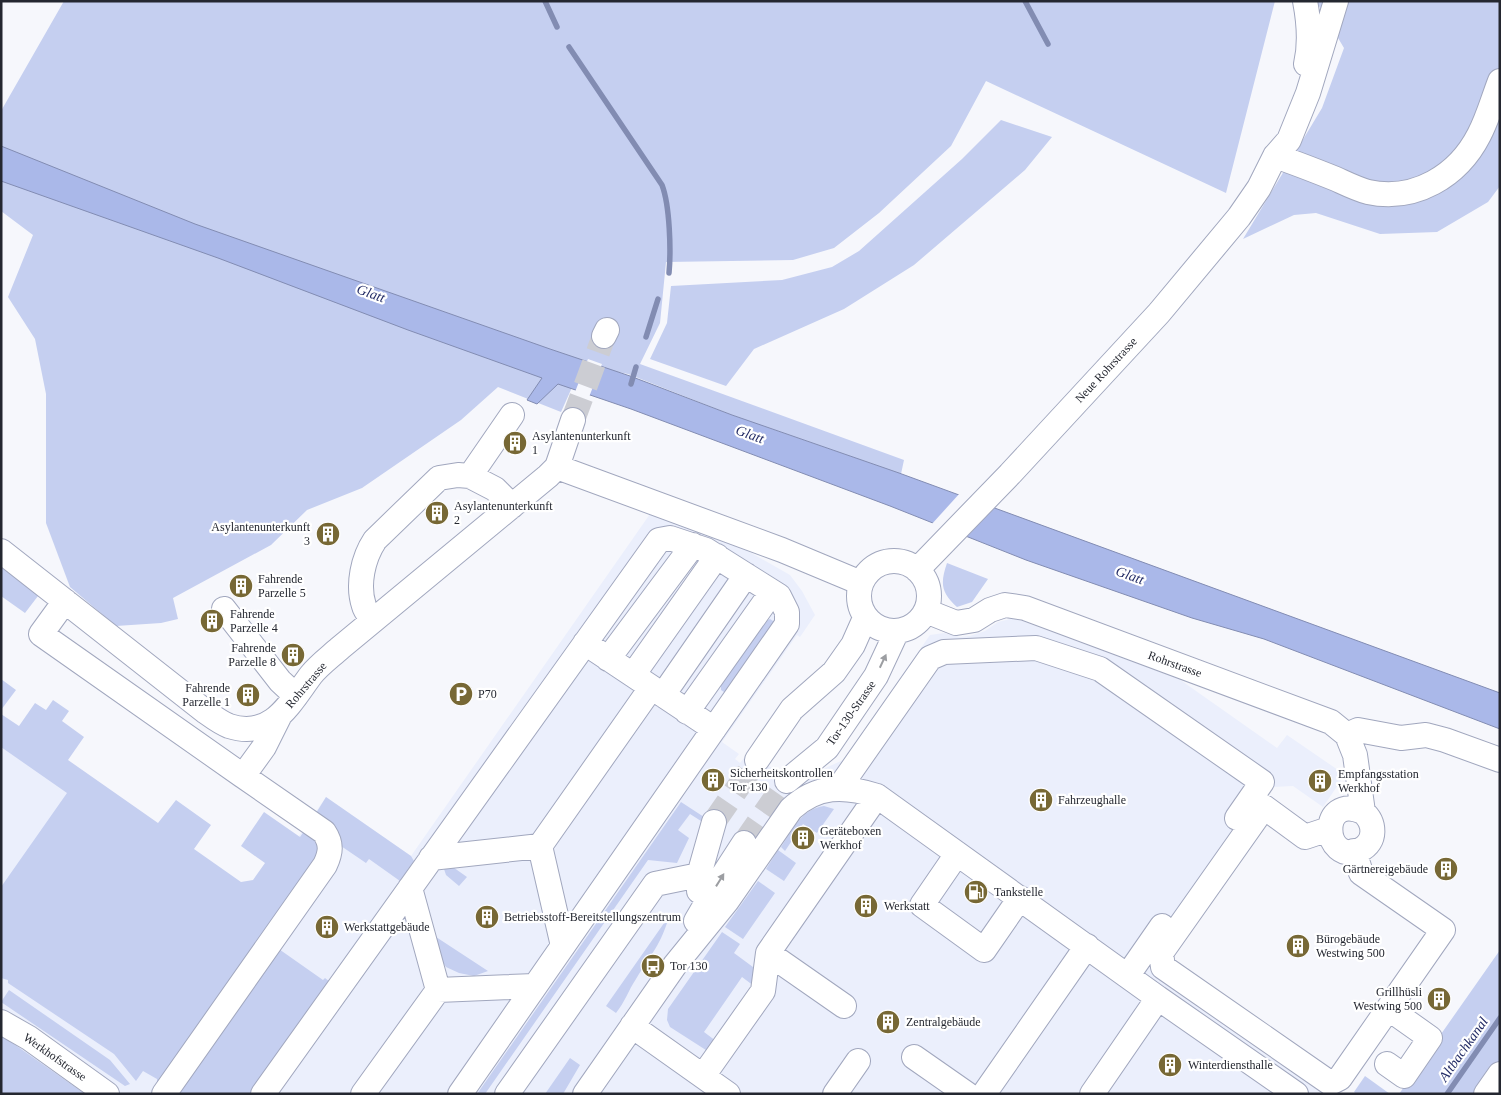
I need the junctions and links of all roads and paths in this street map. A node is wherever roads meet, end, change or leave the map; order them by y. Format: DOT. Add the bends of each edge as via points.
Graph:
graph roads {
  1 [pos="1306,1"];
  2 [pos="1336,1"];
  3 [pos="1500,81"];
  4 [pos="1276,156"];
  5 [pos="512,415"];
  6 [pos="573,420"];
  7 [pos="557,467"];
  8 [pos="470,476"];
  9 [pos="512,506"];
  10 [pos="693,545"];
  11 [pos="1,551"];
  12 [pos="716,556"];
  13 [pos="925,563"];
  14 [pos="746,575"];
  15 [pos="860,584"];
  16 [pos="772,592"];
  17 [pos="65,601"];
  18 [pos="224,609"];
  19 [pos="926,611"];
  20 [pos="865,618"];
  21 [pos="373,620"];
  22 [pos="897,631"];
  23 [pos="585,643"];
  24 [pos="608,659"];
  25 [pos="649,686"];
  26 [pos="296,696"];
  27 [pos="688,712"];
  28 [pos="279,717"];
  29 [pos="714,729"];
  30 [pos="1347,735"];
  31 [pos="827,748"];
  32 [pos="1500,760"];
  33 [pos="244,776"];
  34 [pos="834,789"];
  35 [pos="877,796"];
  36 [pos="1363,812"];
  37 [pos="1329,828"];
  38 [pos="540,846"];
  39 [pos="1354,851"];
  40 [pos="958,854"];
  41 [pos="431,858"];
  42 [pos="699,875"];
  43 [pos="410,888"];
  44 [pos="1020,898"];
  45 [pos="698,918"];
  46 [pos="563,946"];
  47 [pos="1087,946"];
  48 [pos="768,953"];
  49 [pos="674,965"];
  50 [pos="1128,975"];
  51 [pos="535,986"];
  52 [pos="438,990"];
  53 [pos="1158,998"];
  54 [pos="844,1006"];
  55 [pos="1389,1009"];
  56 [pos="1,1022"];
  57 [pos="632,1026"];
  58 [pos="914,1056"];
  59 [pos="858,1061"];
  60 [pos="1387,1064"];
  61 [pos="1500,1074"];
  62 [pos="703,1076"];
  63 [pos="107,1094"];
  64 [pos="164,1094"];
  65 [pos="263,1094"];
  66 [pos="363,1094"];
  67 [pos="460,1094"];
  68 [pos="507,1094"];
  69 [pos="585,1094"];
  70 [pos="728,1094"];
  71 [pos="835,1094"];
  72 [pos="967,1094"];
  73 [pos="984,1094"];
  74 [pos="1092,1094"];
  75 [pos="1296,1094"];
  76 [pos="1486,1094"];
  1 -- 4 [label="street, Neue Rohrstrasse" via="1309,50 1302,83 1279,137"];
  2 -- 4 [label="street, Neue Rohrstrasse" via="1308,93 1289,140"];
  3 -- 4 [label="street" via="1472,148 1454,169 1421,189 1394,194 1368,192"];
  4 -- 13 [label="street, Neue Rohrstrasse" via="1239,217 1159,313"];
  5 -- 8 [label="street"];
  6 -- 7 [label="street, Rohrstrasse"];
  7 -- 9 [label="street, Rohrstrasse"];
  7 -- 15 [label="street" via="782,550"];
  8 -- 9 [label="street" via="495,488"];
  8 -- 21 [label="street" via="439,478 375,540 364,562 362,583 364,608"];
  9 -- 21 [label="street, Rohrstrasse"];
  10 -- 12 [label="street"];
  10 -- 23 [label="street" via="670,538 659,540"];
  10 -- 24 [label="street"];
  11 -- 17 [label="street, Rohrstrasse"];
  12 -- 14 [label="street"];
  12 -- 25 [label="street"];
  13 -- 15 [label="street" via="910,565 890,561 872,568"];
  13 -- 19 [label="street" via="929,594"];
  14 -- 16 [label="street"];
  14 -- 25 [label="street"];
  15 -- 20 [label="street" via="859,602"];
  16 -- 27 [label="street"];
  16 -- 29 [label="street" via="779,596 787,612 788,624"];
  17 -- 28 [label="street, Rohrstrasse" via="228,726 246,730"];
  17 -- 33 [label="street" via="41,634"];
  18 -- 26 [label="street" via="280,682"];
  19 -- 22 [label="street" via="914,625"];
  19 -- 30 [label="street, Rohrstrasse" via="956,623 974,620 990,610 1006,606 1026,608 1331,722"];
  20 -- 22 [label="street" via="880,629"];
  20 -- 31 [label="street, Tor-130-Strasse" via="853,645 834,672 792,709 771,770"];
  21 -- 26 [label="street, Rohrstrasse" via="313,673"];
  31 -- 22 [label="street, Tor-130-Strasse, one-way" via="876,676"];
  23 -- 24 [label="street"];
  23 -- 41 [label="street"];
  24 -- 25 [label="street"];
  25 -- 27 [label="street"];
  25 -- 38 [label="street"];
  26 -- 28 [label="street, Rohrstrasse"];
  27 -- 29 [label="street"];
  28 -- 33 [label="street"];
  29 -- 46 [label="street"];
  30 -- 32 [label="street" via="1358,730 1401,738 1426,735"];
  30 -- 36 [label="street" via="1355,755"];
  31 -- 34 [label="street" via="819,771"];
  33 -- 64 [label="street" via="324,832 330,853"];
  34 -- 35 [label="street" via="861,790"];
  34 -- 49 [label="street" via="812,793 792,809 727,901"];
  34 -- 50 [label="street" via="930,658 944,652 1036,648 1100,669 1262,782"];
  35 -- 40 [label="street"];
  35 -- 48 [label="street"];
  36 -- 37 [label="street" via="1356,808 1341,810"];
  36 -- 39 [label="street" via="1369,817 1373,831 1367,845"];
  37 -- 39 [label="street" via="1330,836 1339,848"];
  37 -- 55 [label="street" via="1305,838 1264,807 1161,953 1163,967 1330,1083 1340,1078"];
  38 -- 41 [label="street"];
  38 -- 46 [label="street"];
  39 -- 55 [label="street" via="1361,874 1443,930"];
  40 -- 44 [label="street"];
  40 -- 44 [label="street" via="922,905 984,950"];
  41 -- 43 [label="street"];
  42 -- 45 [label="street"];
  45 -- 42 [label="street, one-way" via="720,880 728,832"];
  42 -- 68 [label="street" via="656,884"];
  43 -- 52 [label="street"];
  43 -- 65 [label="street"];
  44 -- 47 [label="street"];
  45 -- 49 [label="street"];
  46 -- 51 [label="street"];
  47 -- 50 [label="street"];
  47 -- 73 [label="street"];
  48 -- 54 [label="street"];
  48 -- 62 [label="street" via="763,991"];
  49 -- 57 [label="street"];
  50 -- 53 [label="street"];
  51 -- 52 [label="street"];
  51 -- 67 [label="street"];
  52 -- 66 [label="street"];
  53 -- 74 [label="street"];
  53 -- 75 [label="street"];
  55 -- 60 [label="street" via="1430,1038 1404,1076"];
  56 -- 63 [label="street, Werkhofstrasse"];
  57 -- 62 [label="street"];
  57 -- 69 [label="street"];
  58 -- 72 [label="street"];
  59 -- 71 [label="street"];
  61 -- 76 [label="street"];
  62 -- 70 [label="street"];
}
